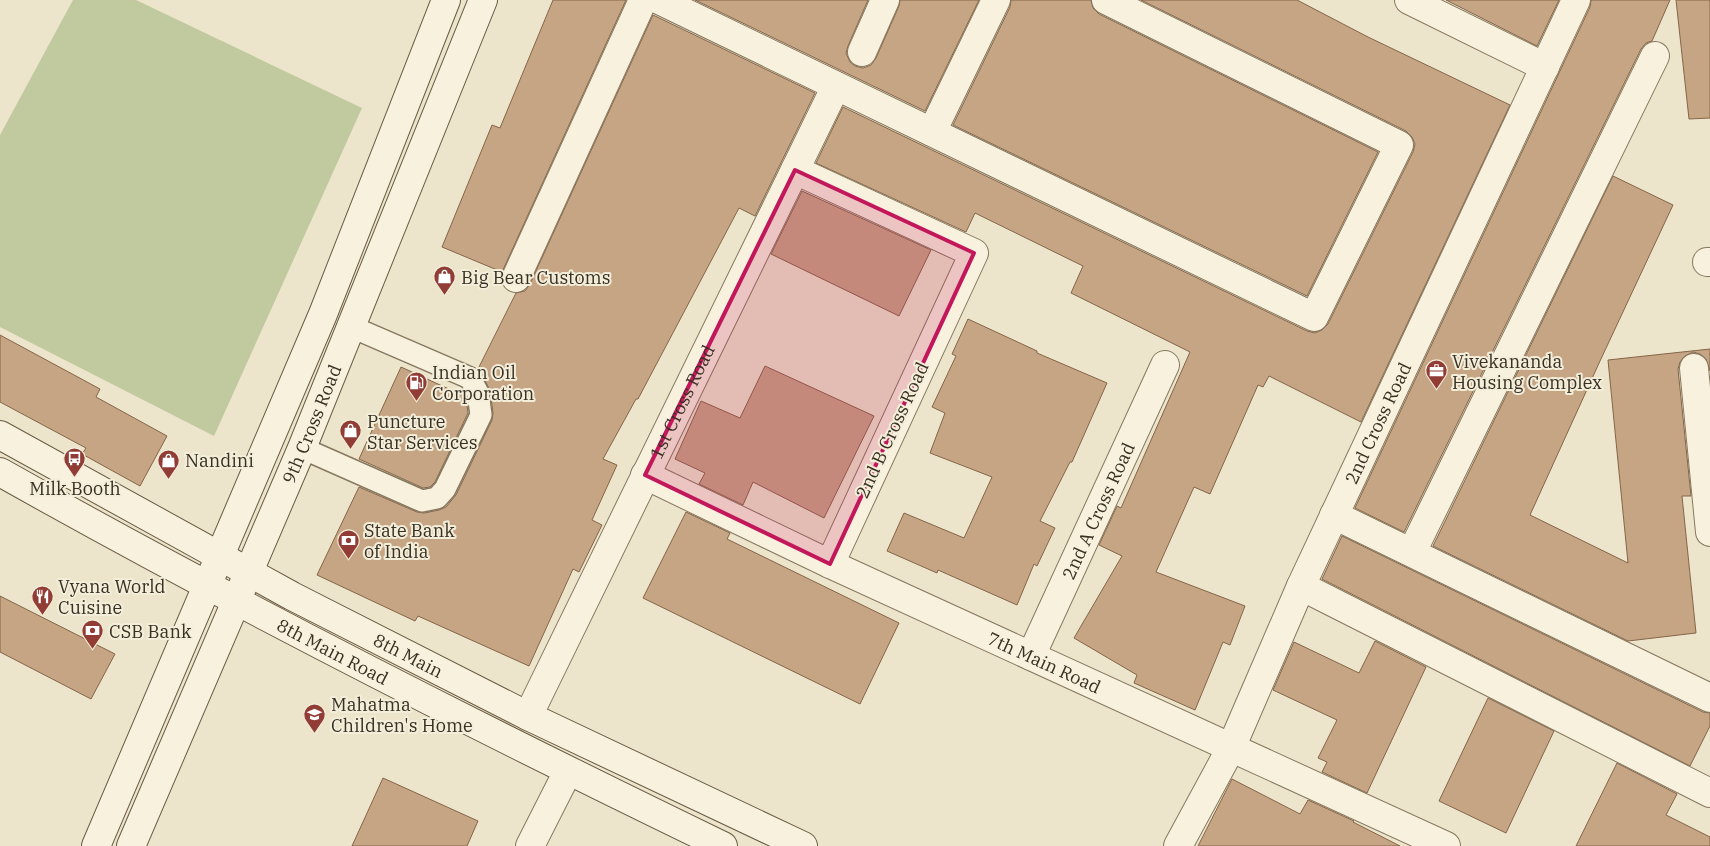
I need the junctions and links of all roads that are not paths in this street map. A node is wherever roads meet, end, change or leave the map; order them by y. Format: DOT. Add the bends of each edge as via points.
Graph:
graph roads {
  1 [pos="446,0"];
  2 [pos="483,0"];
  3 [pos="643,0"];
  4 [pos="659,0"];
  5 [pos="885,0"];
  6 [pos="996,0"];
  7 [pos="1106,0"];
  8 [pos="1409,0"];
  9 [pos="1576,0"];
  10 [pos="862,52"];
  11 [pos="1655,56"];
  12 [pos="1545,67"];
  13 [pos="836,86"];
  14 [pos="932,132"];
  15 [pos="795,170"];
  16 [pos="516,278"];
  17 [pos="352,327"];
  18 [pos="1165,365"];
  19 [pos="1694,368"];
  20 [pos="0,435"];
  21 [pos="302,448"];
  22 [pos="0,472"];
  23 [pos="645,475"];
  24 [pos="1334,515"];
  25 [pos="1710,532"];
  26 [pos="1412,552"];
  27 [pos="220,556"];
  28 [pos="830,564"];
  29 [pos="250,572"];
  30 [pos="208,586"];
  31 [pos="1301,586"];
  32 [pos="237,601"];
  33 [pos="1031,656"];
  34 [pos="1710,698"];
  35 [pos="528,716"];
  36 [pos="1231,748"];
  37 [pos="568,771"];
  38 [pos="1710,793"];
  39 [pos="96,846"];
  40 [pos="131,846"];
  41 [pos="530,846"];
  42 [pos="723,846"];
  43 [pos="803,846"];
  44 [pos="1178,846"];
  45 [pos="1446,846"];
  1 -- 27 [label="street, 9th Cross Road" via="323,314"];
  2 -- 17 [label="street, 9th Cross Road"];
  3 -- 16 [label="street"];
  4 -- 13 [label="street"];
  5 -- 10 [label="street"];
  6 -- 14 [label="street"];
  7 -- 14 [label="street" via="1399,145 1314,317"];
  8 -- 12 [label="street"];
  9 -- 12 [label="street, 2nd Cross Road"];
  11 -- 26 [label="street"];
  12 -- 24 [label="street, 2nd Cross Road"];
  13 -- 14 [label="street"];
  13 -- 15 [label="street, 1st Cross Road"];
  15 -- 23 [label="street, 1st Cross Road"];
  15 -- 28 [label="street, 2nd B Cross Road" via="974,253"];
  17 -- 21 [label="street, 9th Cross Road"];
  17 -- 21 [label="lane" via="470,378 478,393 481,415 445,489 437,498 422,501"];
  18 -- 33 [label="street, 2nd A Cross Road"];
  19 -- 25 [label="street"];
  20 -- 27 [label="street, 8th Main"];
  21 -- 29 [label="street, 9th Cross Road"];
  22 -- 30 [label="street, 8th Main Road"];
  23 -- 28 [label="street, 7th Main Road"];
  23 -- 35 [label="street, 1st Cross Road"];
  24 -- 26 [label="street"];
  24 -- 31 [label="street, 2nd Cross Road"];
  26 -- 34 [label="street"];
  27 -- 29 [label="street, 8th Main"];
  27 -- 30 [label="street, 9th Cross Road"];
  28 -- 33 [label="street, 7th Main Road"];
  29 -- 32 [label="street, 9th Cross Road"];
  29 -- 35 [label="street, 8th Main"];
  30 -- 32 [label="street, 8th Main Road"];
  30 -- 39 [label="street, 9th Cross Road"];
  31 -- 36 [label="street, 2nd Cross Road"];
  31 -- 38 [label="street"];
  32 -- 37 [label="street, 8th Main Road"];
  32 -- 40 [label="street, 9th Cross Road"];
  33 -- 36 [label="street, 7th Main Road"];
  35 -- 43 [label="street, 8th Main"];
  36 -- 44 [label="street, 2nd Cross Road"];
  36 -- 45 [label="street, 7th Main Road"];
  37 -- 41 [label="street"];
  37 -- 42 [label="street, 8th Main Road"];
}
